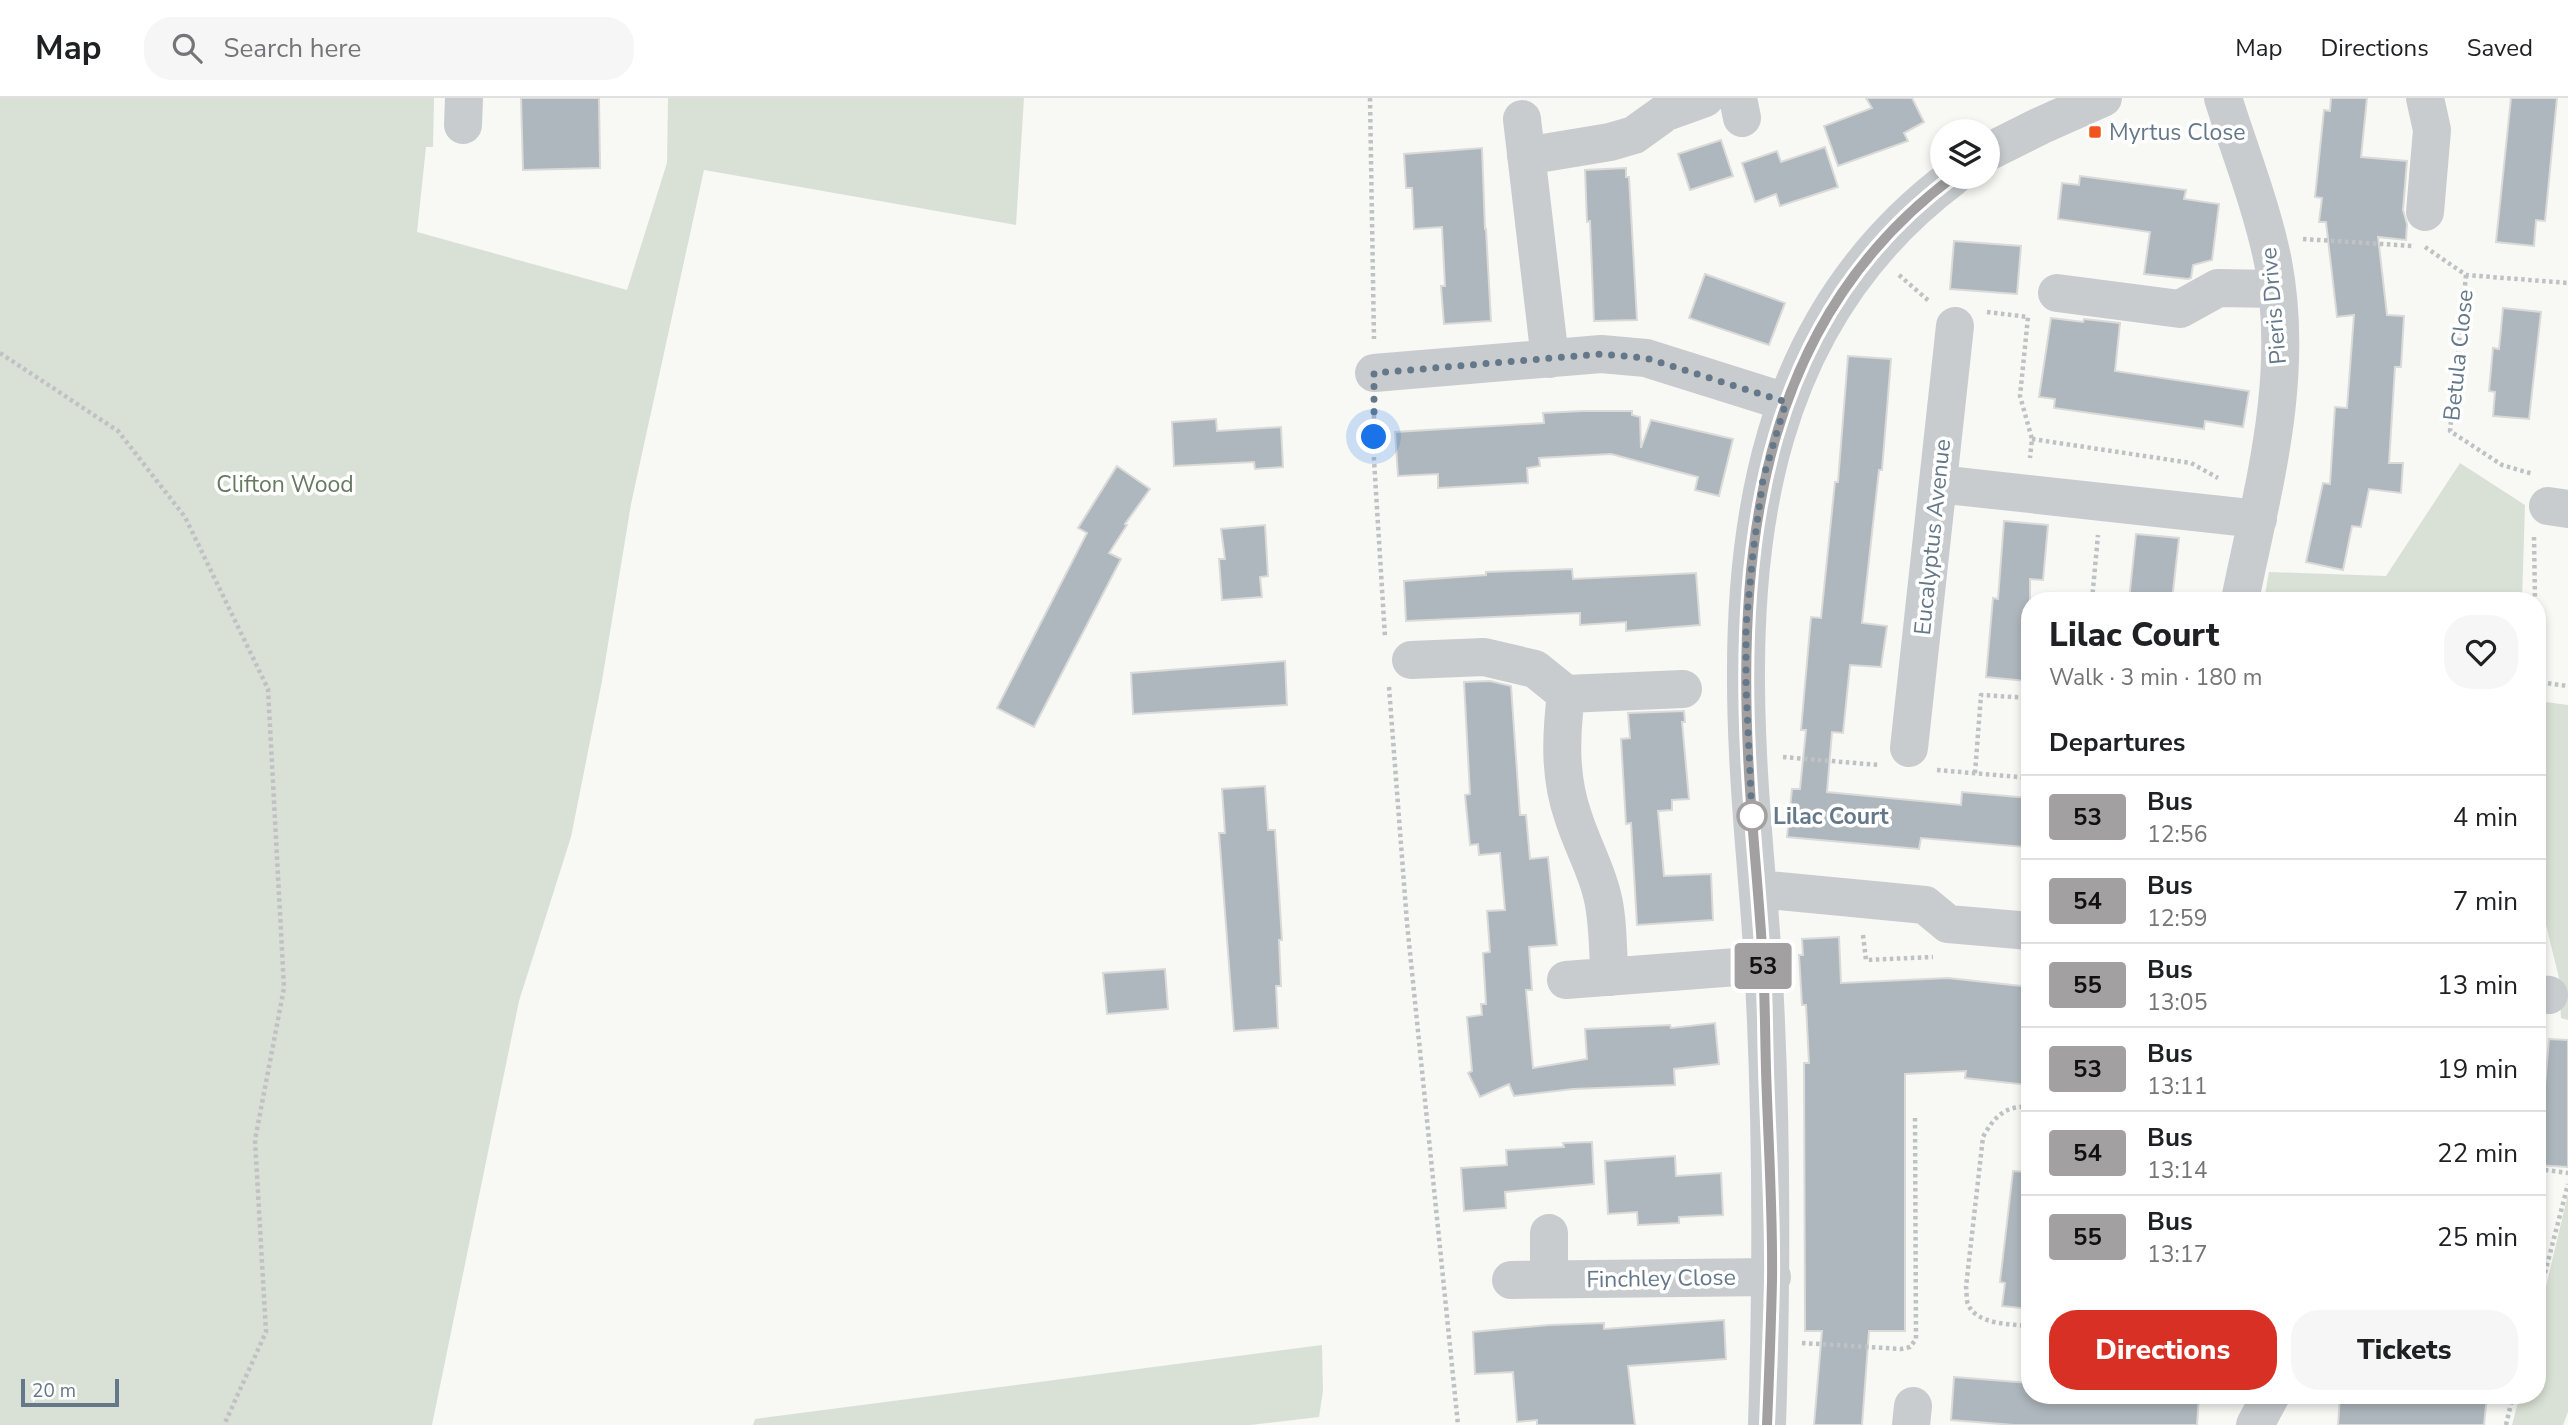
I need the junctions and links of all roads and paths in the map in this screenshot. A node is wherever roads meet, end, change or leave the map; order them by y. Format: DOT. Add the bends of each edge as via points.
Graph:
graph roads {
  1 [pos="1370,98"];
  2 [pos="1705,98"];
  3 [pos="2103,98"];
  4 [pos="2223,98"];
  5 [pos="2425,98"];
  6 [pos="1522,119"];
  7 [pos="2000,146"];
  8 [pos="1526,156"];
  9 [pos="1937,189"];
  10 [pos="2425,212"];
  11 [pos="2267,237"];
  12 [pos="1872,251"];
  13 [pos="2466,275"];
  14 [pos="2568,283"];
  15 [pos="2277,289"];
  16 [pos="2057,293"];
  17 [pos="1956,318"];
  18 [pos="0,353"];
  19 [pos="1549,359"];
  20 [pos="1374,373"];
  21 [pos="1786,402"];
  22 [pos="2032,439"];
  23 [pos="1938,484"];
  24 [pos="2026,494"];
  25 [pos="2101,502"];
  26 [pos="2547,505"];
  27 [pos="2246,518"];
  28 [pos="2093,592"];
  29 [pos="2241,592"];
  30 [pos="2536,592"];
  31 [pos="1395,659"];
  32 [pos="2546,683"];
  33 [pos="2568,686"];
  34 [pos="1683,689"];
  35 [pos="1566,694"];
  36 [pos="2021,697"];
  37 [pos="1909,748"];
  38 [pos="1975,773"];
  39 [pos="1758,889"];
  40 [pos="1860,899"];
  41 [pos="1948,924"];
  42 [pos="2021,931"];
  43 [pos="1763,965"];
  44 [pos="1610,977"];
  45 [pos="1566,980"];
  46 [pos="2021,1107"];
  47 [pos="1915,1118"];
  48 [pos="2546,1171"];
  49 [pos="2568,1172"];
  50 [pos="2568,1184"];
  51 [pos="1549,1233"];
  52 [pos="2546,1269"];
  53 [pos="1772,1277"];
  54 [pos="1549,1279"];
  55 [pos="1511,1280"];
  56 [pos="2021,1325"];
  57 [pos="1770,1341"];
  58 [pos="2266,1404"];
  59 [pos="2511,1404"];
  60 [pos="224,1425"];
  61 [pos="1458,1425"];
  62 [pos="1767,1425"];
  63 [pos="2255,1425"];
  64 [pos="2506,1425"];
  1 -- 20 [label="path"];
  2 -- 8 [label="street" via="1666,112 1634,135"];
  3 -- 7 [label="street"];
  4 -- 11 [label="street, Pieris Drive"];
  5 -- 10 [label="street" via="2432,130"];
  6 -- 8 [label="street"];
  8 -- 19 [label="street"];
  9 -- 12 [label="street"];
  11 -- 13 [label="path" via="2425,247"];
  11 -- 15 [label="street, Pieris Drive"];
  12 -- 17 [label="path" via="1936,307"];
  12 -- 21 [label="street" via="1836,298 1810,344"];
  13 -- 14 [label="path"];
  13 -- 26 [label="path, Betula Close" via="2450,431 2502,465"];
  15 -- 16 [label="street" via="2218,288 2180,309"];
  15 -- 27 [label="street, Pieris Drive" via="2278,405"];
  17 -- 22 [label="path" via="2028,317 2020,396"];
  17 -- 23 [label="street, Eucalyptus Avenue"];
  18 -- 60 [label="path" via="118,431 127,442 185,517 268,689 284,988 255,1140 267,1332"];
  19 -- 20 [label="street"];
  19 -- 21 [label="street" via="1601,354 1646,358"];
  20 -- 31 [label="path" via="1374,460"];
  21 -- 39 [label="street" via="1763,479 1746,626 1748,754"];
  22 -- 24 [label="path"];
  22 -- 27 [label="path" via="2191,463 2240,490"];
  23 -- 24 [label="street"];
  23 -- 37 [label="street, Eucalyptus Avenue"];
  24 -- 25 [label="street"];
  25 -- 27 [label="street"];
  25 -- 28 [label="path"];
  26 -- 30 [label="path"];
  27 -- 29 [label="street, Pieris Drive"];
  31 -- 35 [label="street" via="1484,657 1535,669"];
  31 -- 61 [label="path" via="1407,923"];
  32 -- 33 [label="path"];
  34 -- 35 [label="street"];
  35 -- 44 [label="street" via="1561,733 1563,780 1602,895"];
  36 -- 38 [label="path" via="1981,695"];
  39 -- 40 [label="street"];
  39 -- 43 [label="street"];
  40 -- 41 [label="street" via="1925,905"];
  40 -- 41 [label="path" via="1866,960 1937,957"];
  41 -- 42 [label="street"];
  43 -- 44 [label="street"];
  43 -- 53 [label="street"];
  44 -- 45 [label="street"];
  46 -- 56 [label="path" via="2008,1108 1992,1120 1983,1138 1966,1287 1968,1304 1977,1316"];
  47 -- 57 [label="path" via="1916,1339 1901,1349"];
  48 -- 49 [label="path"];
  50 -- 52 [label="path"];
  51 -- 54 [label="street"];
  53 -- 54 [label="street, Finchley Close"];
  53 -- 57 [label="street"];
  54 -- 55 [label="street, Finchley Close"];
  57 -- 62 [label="street"];
  58 -- 63 [label="street"];
  59 -- 64 [label="path"];
}
